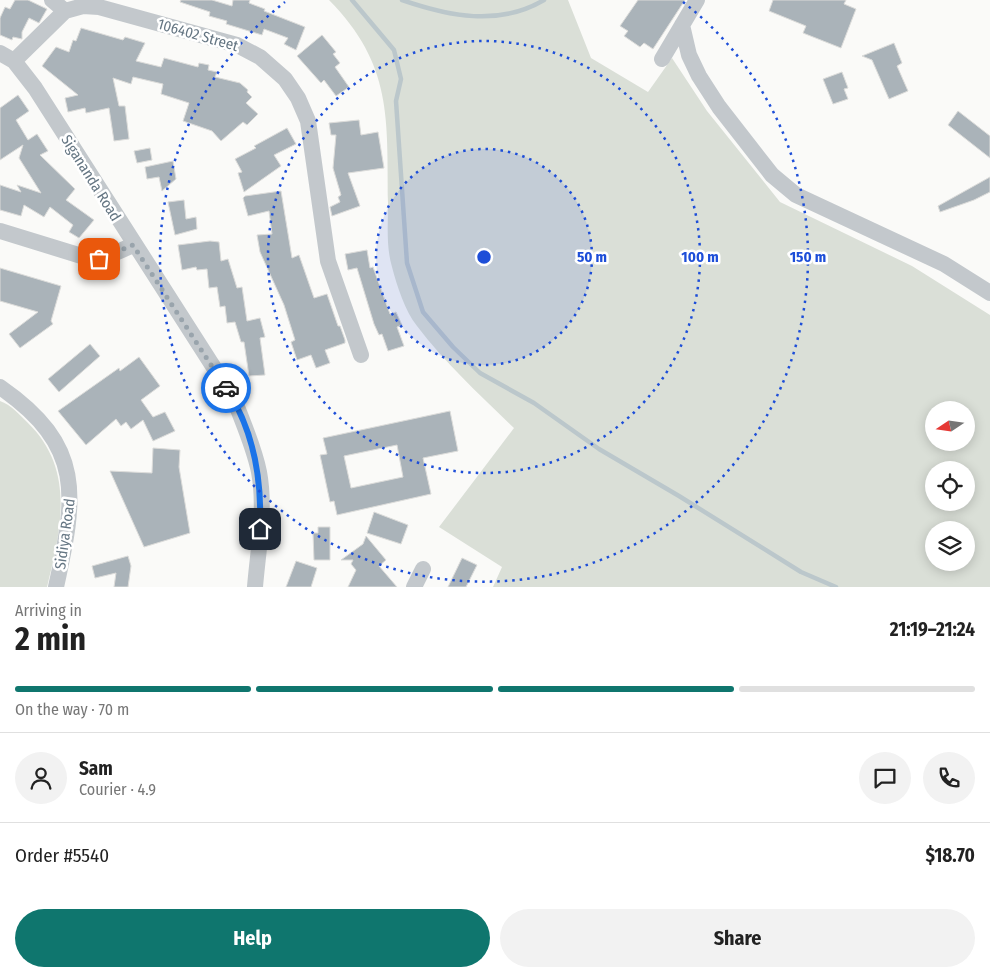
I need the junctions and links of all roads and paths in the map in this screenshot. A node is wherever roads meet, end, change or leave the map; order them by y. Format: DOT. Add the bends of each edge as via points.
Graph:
graph roads {
  1 [pos="52,0"];
  2 [pos="697,0"];
  3 [pos="65,11"];
  4 [pos="682,25"];
  5 [pos="7,57"];
  6 [pos="662,59"];
  7 [pos="0,230"];
  8 [pos="133,245"];
  9 [pos="990,293"];
  10 [pos="361,355"];
  11 [pos="0,387"];
  12 [pos="423,569"];
  13 [pos="56,587"];
  14 [pos="255,587"];
  15 [pos="414,587"];
  1 -- 3 [label="street"];
  2 -- 4 [label="street"];
  3 -- 5 [label="street"];
  3 -- 10 [label="street, 106402 Street" via="83,6 99,7 237,45 260,57 285,79 308,121 328,261"];
  4 -- 6 [label="street"];
  4 -- 9 [label="street" via="689,55 699,76 772,175 796,195 944,264"];
  5 -- 8 [label="street, Sigananda Road" via="35,88"];
  7 -- 8 [label="street" via="88,258 113,255"];
  8 -- 14 [label="street, Sigananda Road" via="234,399 251,443 259,473 261,499"];
  11 -- 13 [label="street, Sidiya Road" via="24,404 44,425 67,466 71,486 70,514"];
  12 -- 15 [label="street"];
}
